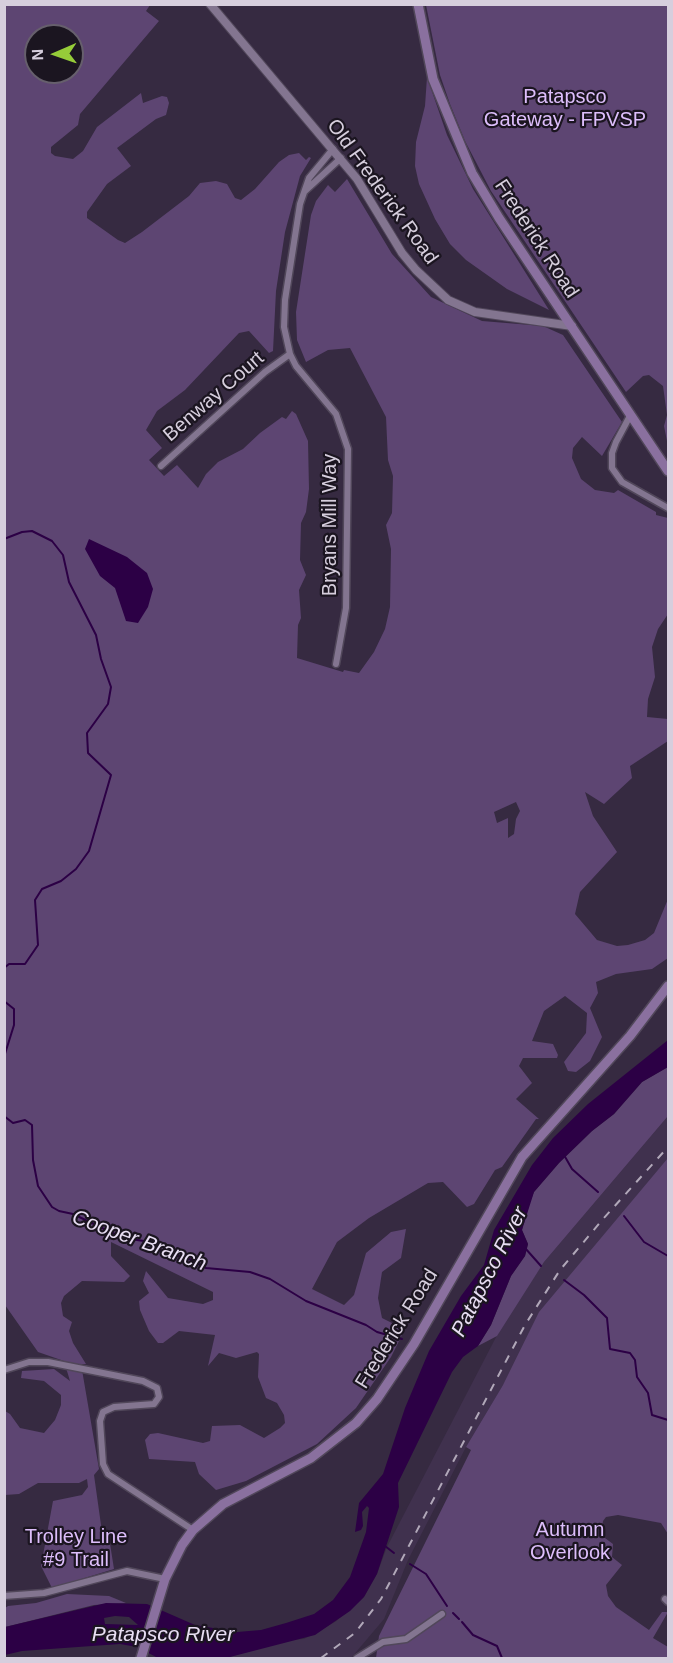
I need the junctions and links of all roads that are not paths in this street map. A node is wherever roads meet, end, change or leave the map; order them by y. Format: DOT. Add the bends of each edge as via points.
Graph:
graph roads {
  1 [pos="210,4"];
  2 [pos="418,4"];
  3 [pos="333,149"];
  4 [pos="341,158"];
  5 [pos="305,191"];
  6 [pos="572,326"];
  7 [pos="290,354"];
  8 [pos="630,414"];
  9 [pos="161,466"];
  10 [pos="669,471"];
  11 [pos="669,508"];
  12 [pos="336,664"];
  13 [pos="669,986"];
  14 [pos="4,1370"];
  15 [pos="193,1530"];
  16 [pos="165,1579"];
  17 [pos="4,1596"];
  18 [pos="442,1614"];
  19 [pos="141,1659"];
  20 [pos="357,1659"];
  1 -- 3 [label="street, Old Frederick Road"];
  2 -- 6 [label="main road, Frederick Road" via="433,79 458,144 494,210"];
  3 -- 4 [label="street, Old Frederick Road"];
  3 -- 5 [label="street, Bryans Mill Way" via="309,178"];
  4 -- 5 [label="street"];
  4 -- 6 [label="street, Old Frederick Road" via="369,196 402,253 448,300 475,312"];
  5 -- 7 [label="street, Bryans Mill Way" via="285,300 285,334"];
  6 -- 8 [label="main road, Frederick Road"];
  7 -- 9 [label="street, Benway Court"];
  7 -- 12 [label="street, Bryans Mill Way" via="303,376 336,414 348,449 346,608"];
  8 -- 10 [label="main road, Frederick Road"];
  8 -- 11 [label="street" via="614,447 612,468 622,482"];
  13 -- 15 [label="main road, Frederick Road" via="630,1036 522,1157 414,1344 377,1399 356,1423 311,1458 223,1504"];
  14 -- 15 [label="street" via="34,1361 152,1384 159,1392 154,1404 114,1407 103,1412 103,1464 108,1474"];
  15 -- 16 [label="main road, Frederick Road"];
  16 -- 17 [label="street" via="127,1571 44,1593"];
  16 -- 19 [label="main road, Frederick Road"];
  18 -- 20 [label="street" via="406,1639 370,1647"];
}
